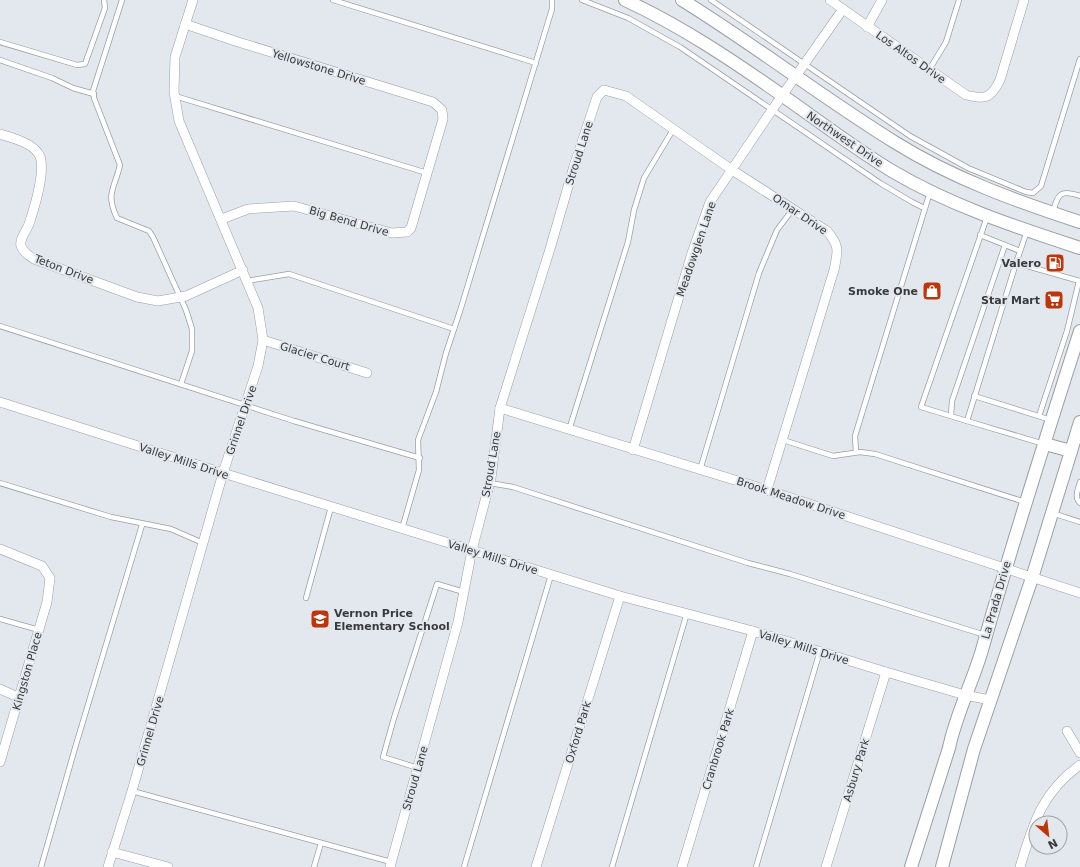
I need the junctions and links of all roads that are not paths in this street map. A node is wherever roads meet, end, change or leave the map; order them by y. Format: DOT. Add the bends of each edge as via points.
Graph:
graph roads {
  1 [pos="104,0"];
  2 [pos="122,0"];
  3 [pos="193,0"];
  4 [pos="333,0"];
  5 [pos="552,0"];
  6 [pos="582,0"];
  7 [pos="625,0"];
  8 [pos="682,0"];
  9 [pos="711,0"];
  10 [pos="830,0"];
  11 [pos="882,0"];
  12 [pos="959,0"];
  13 [pos="1024,0"];
  14 [pos="843,9"];
  15 [pos="186,24"];
  16 [pos="867,27"];
  17 [pos="0,42"];
  18 [pos="1080,59"];
  19 [pos="0,60"];
  20 [pos="536,63"];
  21 [pos="805,64"];
  22 [pos="929,70"];
  23 [pos="796,76"];
  24 [pos="604,90"];
  25 [pos="94,94"];
  26 [pos="782,95"];
  27 [pos="175,96"];
  28 [pos="772,110"];
  29 [pos="443,119"];
  30 [pos="674,128"];
  31 [pos="0,134"];
  32 [pos="732,170"];
  33 [pos="427,173"];
  34 [pos="930,192"];
  35 [pos="1080,196"];
  36 [pos="924,208"];
  37 [pos="793,209"];
  38 [pos="1053,213"];
  39 [pos="987,217"];
  40 [pos="222,219"];
  41 [pos="1080,222"];
  42 [pos="1027,231"];
  43 [pos="980,235"];
  44 [pos="1005,245"];
  45 [pos="1080,248"];
  46 [pos="1020,251"];
  47 [pos="1016,263"];
  48 [pos="243,270"];
  49 [pos="1079,281"];
  50 [pos="247,282"];
  51 [pos="180,298"];
  52 [pos="0,326"];
  53 [pos="454,330"];
  54 [pos="1080,331"];
  55 [pos="263,340"];
  56 [pos="367,373"];
  57 [pos="181,384"];
  58 [pos="974,396"];
  59 [pos="0,402"];
  60 [pos="247,404"];
  61 [pos="500,408"];
  62 [pos="951,416"];
  63 [pos="1039,416"];
  64 [pos="1051,420"];
  65 [pos="967,421"];
  66 [pos="1080,422"];
  67 [pos="569,430"];
  68 [pos="783,440"];
  69 [pos="1045,444"];
  70 [pos="633,450"];
  71 [pos="856,452"];
  72 [pos="1073,452"];
  73 [pos="420,458"];
  74 [pos="700,470"];
  75 [pos="223,473"];
  76 [pos="1080,482"];
  77 [pos="0,483"];
  78 [pos="490,483"];
  79 [pos="767,490"];
  80 [pos="1026,502"];
  81 [pos="1080,503"];
  82 [pos="331,507"];
  83 [pos="1052,513"];
  84 [pos="1080,522"];
  85 [pos="142,525"];
  86 [pos="402,529"];
  87 [pos="203,543"];
  88 [pos="0,549"];
  89 [pos="472,550"];
  90 [pos="1005,567"];
  91 [pos="551,575"];
  92 [pos="1032,578"];
  93 [pos="464,592"];
  94 [pos="1080,593"];
  95 [pos="620,596"];
  96 [pos="306,598"];
  97 [pos="687,613"];
  98 [pos="0,619"];
  99 [pos="39,630"];
  100 [pos="753,631"];
  101 [pos="985,635"];
  102 [pos="820,651"];
  103 [pos="886,672"];
  104 [pos="0,690"];
  105 [pos="965,695"];
  106 [pos="20,698"];
  107 [pos="990,700"];
  108 [pos="1067,731"];
  109 [pos="1080,753"];
  110 [pos="0,762"];
  111 [pos="1080,765"];
  112 [pos="418,768"];
  113 [pos="132,791"];
  114 [pos="321,843"];
  115 [pos="112,852"];
  116 [pos="391,865"];
  117 [pos="41,867"];
  118 [pos="108,867"];
  119 [pos="168,867"];
  120 [pos="314,867"];
  121 [pos="464,867"];
  122 [pos="536,867"];
  123 [pos="612,867"];
  124 [pos="682,867"];
  125 [pos="756,867"];
  126 [pos="826,867"];
  127 [pos="911,867"];
  128 [pos="942,867"];
  129 [pos="1020,867"];
  1 -- 17 [label="lane" via="105,8 85,64 77,65"];
  2 -- 25 [label="lane"];
  3 -- 15 [label="street, Grinnel Drive"];
  4 -- 20 [label="lane"];
  5 -- 20 [label="lane" via="552,9"];
  6 -- 28 [label="lane" via="628,18 680,47"];
  7 -- 26 [label="main road, Northwest Drive" via="661,17 706,44"];
  8 -- 23 [label="main road"];
  9 -- 21 [label="lane"];
  10 -- 14 [label="street, Los Altos Drive"];
  11 -- 16 [label="street"];
  12 -- 22 [label="lane" via="946,42"];
  13 -- 22 [label="street, Los Altos Drive" via="995,91 979,99 966,95"];
  14 -- 16 [label="street, Los Altos Drive"];
  14 -- 21 [label="street, Meadowglen Lane"];
  15 -- 27 [label="street, Grinnel Drive" via="175,57"];
  15 -- 29 [label="street, Yellowstone Drive" via="235,42 433,102 442,110"];
  16 -- 22 [label="street, Los Altos Drive"];
  18 -- 21 [label="lane" via="1041,186 1033,193 968,168 910,136"];
  19 -- 25 [label="lane"];
  20 -- 53 [label="lane"];
  21 -- 23 [label="street, Meadowglen Lane"];
  23 -- 26 [label="street, Meadowglen Lane"];
  23 -- 38 [label="main road" via="897,144 921,157 995,193"];
  24 -- 30 [label="street, Omar Drive" via="626,96"];
  24 -- 61 [label="street, Stroud Lane" via="597,97 574,166"];
  25 -- 51 [label="lane" via="120,165 110,197 111,205 117,218 149,231"];
  26 -- 28 [label="street, Meadowglen Lane"];
  26 -- 34 [label="main road, Northwest Drive" via="892,171"];
  27 -- 33 [label="lane"];
  27 -- 40 [label="street, Grinnel Drive" via="179,121"];
  28 -- 32 [label="street, Meadowglen Lane"];
  28 -- 36 [label="lane" via="880,183"];
  29 -- 33 [label="street, Big Bend Drive"];
  30 -- 32 [label="street, Omar Drive"];
  30 -- 67 [label="lane" via="644,178 628,242"];
  31 -- 51 [label="street, Teton Drive" via="33,148 41,160 40,189 21,240 21,246 26,253 58,269 136,297 158,301"];
  32 -- 37 [label="street, Omar Drive"];
  32 -- 70 [label="street, Meadowglen Lane" via="710,202 692,253"];
  33 -- 40 [label="street, Big Bend Drive" via="411,228 407,232 392,233 294,206 248,209"];
  34 -- 36 [label="lane"];
  34 -- 39 [label="main road, Northwest Drive"];
  35 -- 38 [label="lane" via="1063,192 1057,198"];
  36 -- 71 [label="lane" via="854,436"];
  37 -- 68 [label="street, Omar Drive" via="827,231 838,247 834,270"];
  37 -- 74 [label="lane" via="777,230 759,273"];
  38 -- 41 [label="main road"];
  39 -- 42 [label="main road, Northwest Drive"];
  39 -- 43 [label="lane"];
  40 -- 48 [label="street, Grinnel Drive"];
  42 -- 45 [label="main road, Northwest Drive"];
  42 -- 46 [label="lane"];
  43 -- 44 [label="lane"];
  43 -- 62 [label="lane" via="921,407"];
  44 -- 46 [label="lane"];
  44 -- 62 [label="lane" via="952,401"];
  46 -- 47 [label="lane"];
  47 -- 49 [label="lane"];
  47 -- 58 [label="lane"];
  48 -- 50 [label="street, Grinnel Drive"];
  48 -- 51 [label="street, Teton Drive"];
  49 -- 63 [label="lane" via="1067,331"];
  50 -- 53 [label="lane" via="288,274"];
  50 -- 55 [label="street, Grinnel Drive" via="258,308"];
  51 -- 57 [label="lane" via="190,320 193,342 190,361"];
  52 -- 57 [label="lane"];
  53 -- 73 [label="lane" via="436,392 418,440"];
  54 -- 64 [label="main road, La Prada Drive"];
  55 -- 56 [label="street, Glacier Court"];
  55 -- 60 [label="street, Grinnel Drive"];
  57 -- 60 [label="lane"];
  58 -- 63 [label="lane"];
  58 -- 65 [label="lane"];
  59 -- 75 [label="street, Valley Mills Drive"];
  60 -- 73 [label="lane" via="294,421"];
  60 -- 75 [label="street, Grinnel Drive"];
  61 -- 67 [label="street, Brook Meadow Drive"];
  61 -- 78 [label="street, Stroud Lane"];
  62 -- 65 [label="lane"];
  63 -- 64 [label="lane"];
  64 -- 69 [label="main road, La Prada Drive"];
  65 -- 69 [label="lane"];
  66 -- 72 [label="main road"];
  67 -- 70 [label="street, Brook Meadow Drive"];
  68 -- 71 [label="lane" via="833,456"];
  68 -- 79 [label="street, Omar Drive"];
  69 -- 72 [label="main road"];
  69 -- 80 [label="main road, La Prada Drive"];
  70 -- 74 [label="street, Brook Meadow Drive"];
  71 -- 80 [label="lane" via="875,454"];
  72 -- 83 [label="main road"];
  73 -- 86 [label="lane"];
  74 -- 79 [label="street, Brook Meadow Drive"];
  75 -- 82 [label="street, Valley Mills Drive"];
  75 -- 87 [label="street, Grinnel Drive"];
  76 -- 81 [label="lane" via="1076,494"];
  77 -- 85 [label="lane" via="111,518"];
  78 -- 89 [label="street, Stroud Lane"];
  78 -- 101 [label="lane" via="513,487 748,563 798,576"];
  79 -- 90 [label="street, Brook Meadow Drive"];
  80 -- 90 [label="main road, La Prada Drive"];
  82 -- 86 [label="street, Valley Mills Drive"];
  82 -- 96 [label="lane"];
  83 -- 84 [label="lane"];
  83 -- 92 [label="main road"];
  85 -- 87 [label="lane" via="171,529"];
  85 -- 117 [label="lane"];
  86 -- 89 [label="street, Valley Mills Drive"];
  87 -- 113 [label="street, Grinnel Drive"];
  88 -- 99 [label="street, Kingston Place" via="42,566 50,578 47,602"];
  89 -- 91 [label="street, Valley Mills Drive"];
  89 -- 93 [label="street, Stroud Lane"];
  90 -- 92 [label="street, Brook Meadow Drive"];
  90 -- 101 [label="main road, La Prada Drive"];
  91 -- 95 [label="street, Valley Mills Drive"];
  91 -- 121 [label="lane"];
  92 -- 94 [label="street, Brook Meadow Drive"];
  92 -- 107 [label="main road"];
  93 -- 112 [label="street, Stroud Lane"];
  93 -- 112 [label="lane" via="437,584 383,757"];
  95 -- 97 [label="street, Valley Mills Drive"];
  95 -- 122 [label="street, Oxford Park"];
  97 -- 100 [label="street, Valley Mills Drive"];
  97 -- 123 [label="lane"];
  98 -- 99 [label="lane"];
  99 -- 106 [label="street, Kingston Place"];
  100 -- 102 [label="street, Valley Mills Drive"];
  100 -- 124 [label="street, Cranbrook Park"];
  101 -- 105 [label="main road, La Prada Drive" via="978,664"];
  102 -- 103 [label="street, Valley Mills Drive"];
  102 -- 125 [label="lane"];
  103 -- 105 [label="street, Valley Mills Drive"];
  103 -- 126 [label="street, Asbury Park"];
  104 -- 106 [label="street"];
  105 -- 107 [label="street, Valley Mills Drive"];
  105 -- 127 [label="main road, La Prada Drive"];
  106 -- 110 [label="street, Kingston Place"];
  107 -- 128 [label="main road"];
  108 -- 109 [label="street"];
  111 -- 129 [label="street" via="1052,789 1033,824"];
  112 -- 116 [label="street, Stroud Lane"];
  113 -- 114 [label="lane"];
  113 -- 115 [label="street, Grinnel Drive"];
  114 -- 116 [label="lane"];
  114 -- 120 [label="lane"];
  115 -- 118 [label="street, Grinnel Drive"];
  115 -- 119 [label="street"];
}
